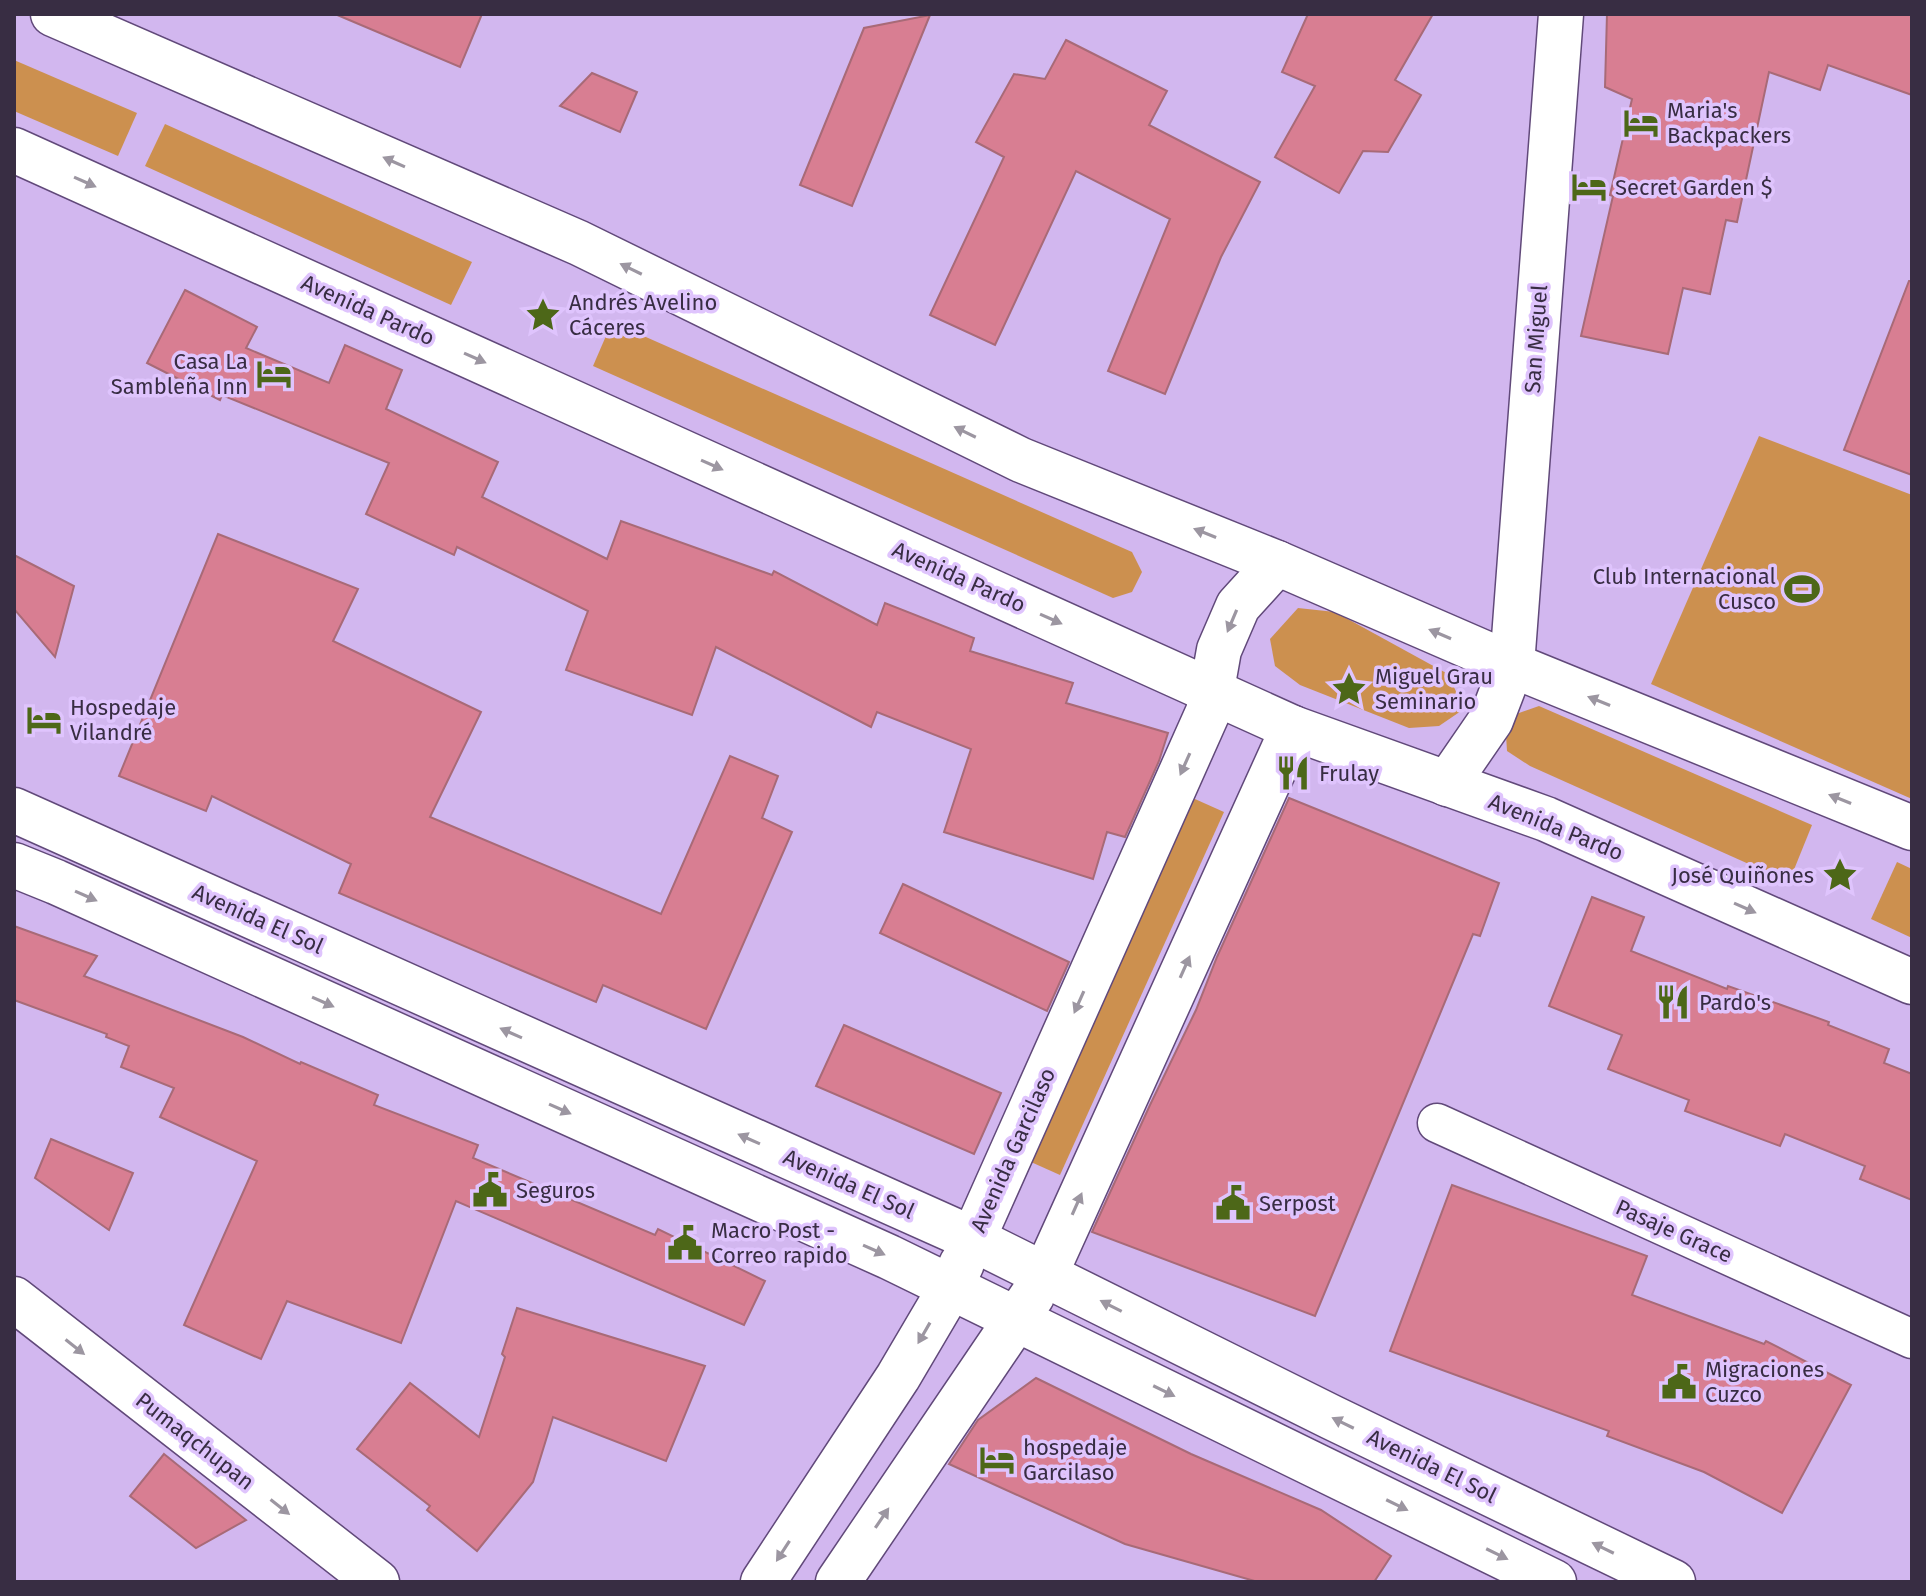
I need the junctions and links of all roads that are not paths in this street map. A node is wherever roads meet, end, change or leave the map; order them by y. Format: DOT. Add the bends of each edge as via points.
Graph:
graph roads {
  1 [pos="53,14"];
  2 [pos="1561,14"];
  3 [pos="14,150"];
  4 [pos="1277,563"];
  5 [pos="1512,665"];
  6 [pos="1211,691"];
  7 [pos="1293,728"];
  8 [pos="1447,784"];
  9 [pos="14,810"];
  10 [pos="1912,828"];
  11 [pos="14,865"];
  12 [pos="1912,982"];
  13 [pos="1437,1123"];
  14 [pos="973,1239"];
  15 [pos="1045,1275"];
  16 [pos="951,1287"];
  17 [pos="14,1299"];
  18 [pos="1017,1320"];
  19 [pos="1912,1339"];
  20 [pos="377,1582"];
  21 [pos="763,1582"];
  22 [pos="838,1582"];
  23 [pos="1554,1582"];
  24 [pos="1673,1582"];
  4 -- 1 [label="street, one-way" via="1021,460 579,243"];
  2 -- 5 [label="street, San Miguel"];
  3 -- 6 [label="street, Avenida Pardo, one-way"];
  5 -- 4 [label="street, one-way"];
  4 -- 6 [label="street, Avenida Garcilaso, one-way" via="1238,606 1219,650"];
  5 -- 8 [label="street, San Miguel" via="1491,720"];
  10 -- 5 [label="street, one-way"];
  6 -- 7 [label="street, Avenida Pardo"];
  6 -- 14 [label="street, Avenida Garcilaso, one-way" via="1208,712"];
  7 -- 8 [label="street, Avenida Pardo"];
  15 -- 7 [label="street, one-way"];
  8 -- 12 [label="street, Avenida Pardo, one-way" via="1546,819"];
  14 -- 9 [label="street, Avenida El Sol, one-way"];
  11 -- 16 [label="street, one-way"];
  13 -- 19 [label="street, Pasaje Grace"];
  14 -- 15 [label="street, Avenida El Sol"];
  14 -- 16 [label="street, Avenida Garcilaso"];
  15 -- 18 [label="street"];
  24 -- 15 [label="street, Avenida El Sol, one-way"];
  16 -- 18 [label="street"];
  16 -- 21 [label="street, Avenida Garcilaso, one-way"];
  17 -- 20 [label="street, Pumaqchupan, one-way"];
  22 -- 18 [label="street, one-way"];
  18 -- 23 [label="street, one-way"];
}
